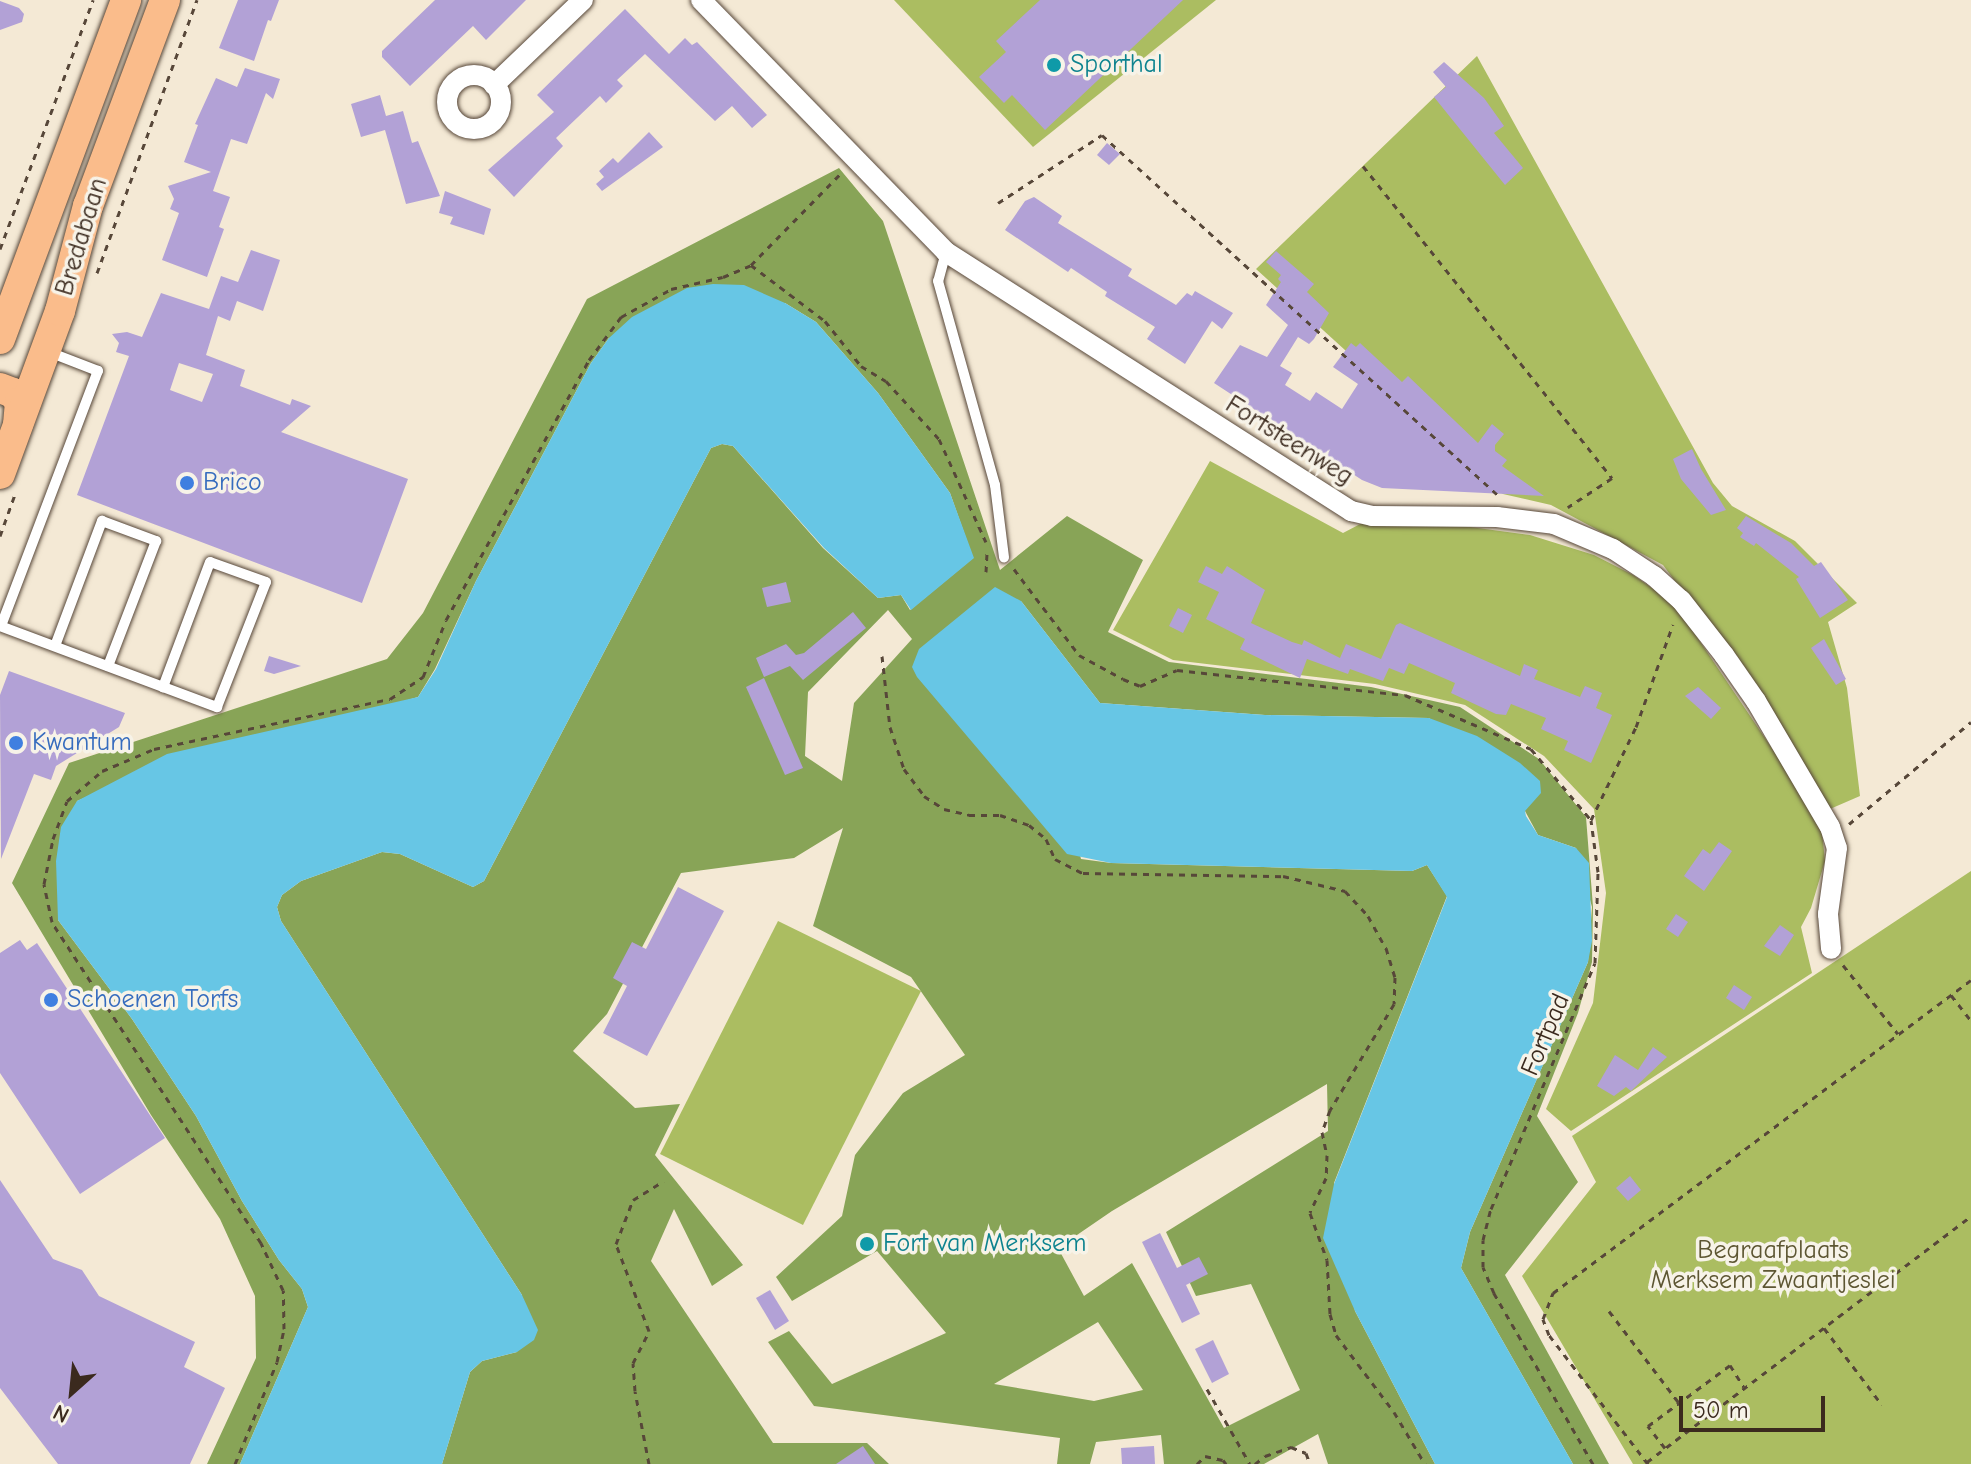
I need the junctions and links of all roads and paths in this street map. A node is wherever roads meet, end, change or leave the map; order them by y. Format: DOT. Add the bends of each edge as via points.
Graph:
graph roads {
  1 [pos="93,0"];
  2 [pos="126,0"];
  3 [pos="165,0"];
  4 [pos="197,0"];
  5 [pos="583,0"];
  6 [pos="701,0"];
  7 [pos="494,85"];
  8 [pos="853,160"];
  9 [pos="1363,166"];
  10 [pos="998,203"];
  11 [pos="0,249"];
  12 [pos="946,252"];
  13 [pos="751,265"];
  14 [pos="93,286"];
  15 [pos="0,339"];
  16 [pos="45,351"];
  17 [pos="0,388"];
  18 [pos="18,424"];
  19 [pos="8,483"];
  20 [pos="1518,518"];
  21 [pos="1545,522"];
  22 [pos="0,536"];
  23 [pos="1004,557"];
  24 [pos="986,572"];
  25 [pos="1681,600"];
  26 [pos="1,626"];
  27 [pos="55,646"];
  28 [pos="882,656"];
  29 [pos="108,666"];
  30 [pos="163,687"];
  31 [pos="1971,722"];
  32 [pos="1591,820"];
  33 [pos="1830,827"];
  34 [pos="1831,949"];
  35 [pos="1971,980"];
  36 [pos="1951,995"];
  37 [pos="1971,1021"];
  38 [pos="1898,1035"];
  39 [pos="663,1181"];
  40 [pos="1971,1216"];
  41 [pos="1609,1311"];
  42 [pos="1824,1328"];
  43 [pos="1744,1388"];
  44 [pos="1207,1389"];
  45 [pos="1679,1403"];
  46 [pos="1882,1405"];
  47 [pos="1665,1448"];
  48 [pos="1648,1463"];
  49 [pos="235,1464"];
  50 [pos="649,1464"];
  51 [pos="1197,1464"];
  52 [pos="1226,1464"];
  53 [pos="1253,1464"];
  54 [pos="1310,1464"];
  55 [pos="1425,1464"];
  56 [pos="1593,1464"];
  1 -- 11 [label="path"];
  2 -- 15 [label="main road, Bredabaan"];
  3 -- 16 [label="main road, Bredabaan" via="88,206"];
  4 -- 14 [label="path"];
  5 -- 7 [label="street"];
  6 -- 8 [label="street, Fortsteenweg"];
  8 -- 12 [label="street, Fortsteenweg"];
  8 -- 13 [label="path"];
  9 -- 21 [label="path" via="1612,478"];
  10 -- 20 [label="path" via="1102,135"];
  12 -- 20 [label="street, Fortsteenweg" via="1351,511 1372,516"];
  12 -- 23 [label="lane" via="938,281 995,485"];
  13 -- 24 [label="path" via="825,321 861,366 886,381 939,439 987,545"];
  13 -- 49 [label="path" via="671,289 621,317 589,360 446,620 423,677 390,699 154,749 102,771 67,801 44,884 52,922 261,1243 283,1290 284,1329 277,1362"];
  16 -- 18 [label="main road, Bredabaan"];
  16 -- 26 [label="lane" via="98,371"];
  17 -- 18 [label="main road" via="20,402"];
  18 -- 19 [label="main road, Bredabaan"];
  19 -- 22 [label="path"];
  20 -- 21 [label="street, Fortsteenweg"];
  21 -- 25 [label="street, Fortsteenweg" via="1613,549"];
  23 -- 32 [label="path" via="1079,655 1123,679 1140,686 1177,670 1405,695 1531,749"];
  25 -- 32 [label="path" via="1636,727"];
  25 -- 33 [label="street, Fortsteenweg" via="1756,701"];
  26 -- 27 [label="lane"];
  27 -- 29 [label="lane"];
  27 -- 29 [label="lane" via="102,521 156,541"];
  28 -- 55 [label="path" via="890,727 904,769 924,796 944,809 1000,815 1029,825 1046,839 1055,859 1083,873 1283,876 1345,891 1368,916 1395,977 1394,1004 1330,1110 1322,1132 1326,1178 1310,1213 1327,1260 1336,1335 1394,1412"];
  29 -- 30 [label="lane"];
  30 -- 30 [label="lane" via="210,562 266,582 217,707"];
  31 -- 33 [label="path" via="1847,825"];
  32 -- 56 [label="path, Fortpad" via="1598,872 1595,963 1491,1209 1483,1267"];
  33 -- 34 [label="street, Fortsteenweg" via="1837,848 1828,914"];
  34 -- 38 [label="path"];
  35 -- 36 [label="path"];
  36 -- 37 [label="path"];
  36 -- 38 [label="path"];
  38 -- 48 [label="path" via="1553,1293 1543,1319 1549,1335"];
  39 -- 50 [label="path" via="633,1200 616,1244 649,1331 633,1363"];
  40 -- 42 [label="path"];
  41 -- 45 [label="path"];
  42 -- 43 [label="path"];
  42 -- 46 [label="path"];
  43 -- 45 [label="path" via="1730,1365"];
  43 -- 47 [label="path"];
  44 -- 53 [label="path"];
  45 -- 47 [label="path" via="1648,1426"];
  47 -- 48 [label="path"];
  51 -- 52 [label="path" via="1205,1456"];
  53 -- 54 [label="path" via="1291,1447 1306,1453"];
}
